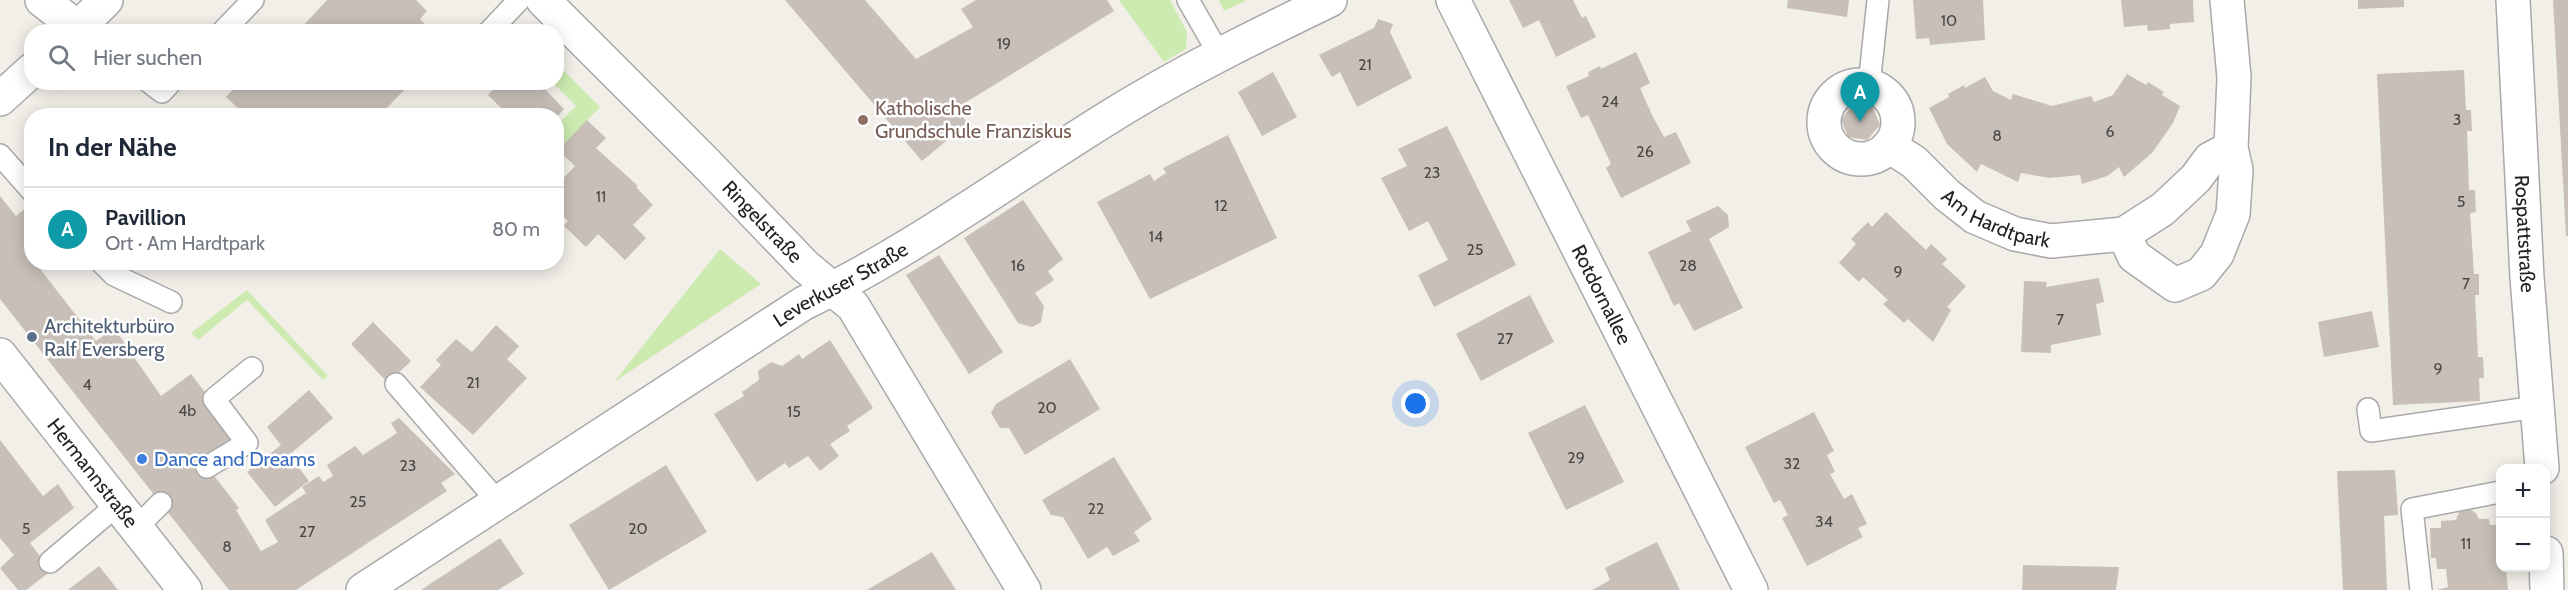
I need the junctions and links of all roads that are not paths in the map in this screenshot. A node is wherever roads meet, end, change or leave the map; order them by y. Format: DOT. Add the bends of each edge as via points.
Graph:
graph roads {
  1 [pos="42,0"];
  2 [pos="106,0"];
  3 [pos="253,0"];
  4 [pos="519,0"];
  5 [pos="543,0"];
  6 [pos="1188,0"];
  7 [pos="1330,0"];
  8 [pos="1453,0"];
  9 [pos="1878,0"];
  10 [pos="2228,0"];
  11 [pos="2513,0"];
  12 [pos="71,24"];
  13 [pos="84,24"];
  14 [pos="230,24"];
  15 [pos="496,24"];
  16 [pos="1219,54"];
  17 [pos="24,77"];
  18 [pos="1869,86"];
  19 [pos="0,99"];
  20 [pos="1889,146"];
  21 [pos="2231,148"];
  22 [pos="0,155"];
  23 [pos="24,182"];
  24 [pos="2124,234"];
  25 [pos="109,270"];
  26 [pos="832,289"];
  27 [pos="171,302"];
  28 [pos="0,355"];
  29 [pos="252,369"];
  30 [pos="396,384"];
  31 [pos="2536,407"];
  32 [pos="2368,409"];
  33 [pos="2542,464"];
  34 [pos="207,467"];
  35 [pos="2496,493"];
  36 [pos="161,503"];
  37 [pos="499,503"];
  38 [pos="126,517"];
  39 [pos="50,562"];
  40 [pos="2546,572"];
  41 [pos="185,590"];
  42 [pos="363,590"];
  43 [pos="1024,590"];
  44 [pos="1750,590"];
  45 [pos="2421,590"];
  46 [pos="2547,590"];
  1 -- 12 [label="street"];
  2 -- 13 [label="street"];
  3 -- 14 [label="lane"];
  4 -- 15 [label="lane"];
  5 -- 26 [label="street, Ringelstraße"];
  6 -- 16 [label="lane"];
  7 -- 16 [label="street, Leverkuser Straße"];
  8 -- 44 [label="street, Rotdornallee"];
  9 -- 18 [label="lane"];
  10 -- 21 [label="street" via="2234,77"];
  11 -- 31 [label="street, Rospattstraße"];
  16 -- 26 [label="street, Leverkuser Straße"];
  17 -- 19 [label="street"];
  18 -- 20 [label="street" via="1881,91 1896,110 1898,123"];
  18 -- 20 [label="street" via="1844,89 1833,97 1826,108 1826,134 1832,145 1854,159 1867,159"];
  20 -- 24 [label="street, Am Hardtpark" via="1914,162 1975,218 2015,234 2051,241"];
  21 -- 24 [label="street, Am Hardtpark" via="2210,159 2196,178 2163,208"];
  21 -- 24 [label="street" via="2236,170 2233,214 2217,254 2201,274 2175,285 2134,256"];
  22 -- 23 [label="lane"];
  25 -- 27 [label="lane"];
  26 -- 37 [label="street, Leverkuser Straße" via="804,303"];
  26 -- 43 [label="street, Ringelstraße" via="853,306"];
  28 -- 38 [label="street, Hermannstraße"];
  29 -- 34 [label="lane" via="214,399 247,443"];
  30 -- 37 [label="lane"];
  31 -- 32 [label="lane" via="2371,431"];
  31 -- 33 [label="street, Rospattstraße"];
  35 -- 45 [label="lane" via="2412,508"];
  36 -- 38 [label="lane"];
  37 -- 42 [label="street, Leverkuser Straße"];
  38 -- 39 [label="lane"];
  38 -- 41 [label="street, Hermannstraße"];
  40 -- 46 [label="street"];
}
